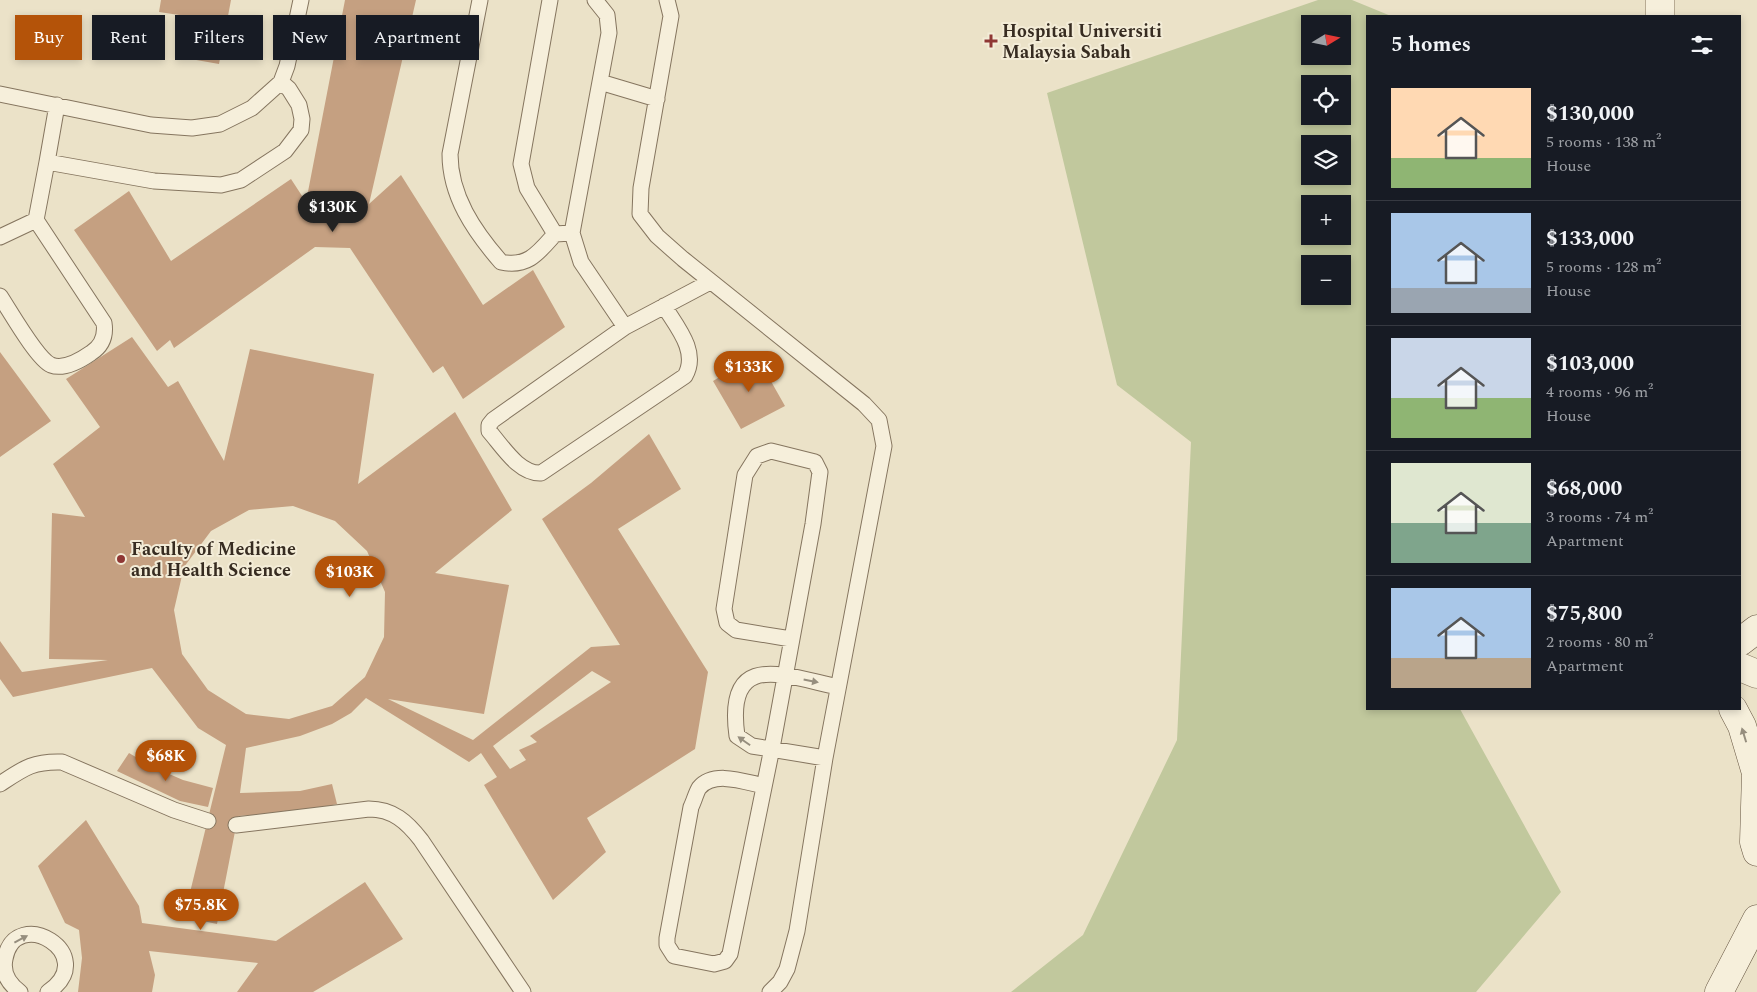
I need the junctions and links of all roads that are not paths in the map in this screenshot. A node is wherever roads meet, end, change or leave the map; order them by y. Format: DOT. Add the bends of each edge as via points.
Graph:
graph roads {
  1 [pos="301,0"];
  2 [pos="480,0"];
  3 [pos="550,0"];
  4 [pos="595,0"];
  5 [pos="668,0"];
  6 [pos="1660,0"];
  7 [pos="1660,15"];
  8 [pos="281,82"];
  9 [pos="600,82"];
  10 [pos="0,94"];
  11 [pos="657,99"];
  12 [pos="57,105"];
  13 [pos="47,162"];
  14 [pos="36,220"];
  15 [pos="572,233"];
  16 [pos="555,234"];
  17 [pos="0,237"];
  18 [pos="710,282"];
  19 [pos="0,296"];
  20 [pos="664,306"];
  21 [pos="625,327"];
  22 [pos="1757,630"];
  23 [pos="791,639"];
  24 [pos="1741,641"];
  25 [pos="1741,666"];
  26 [pos="1757,674"];
  27 [pos="784,677"];
  28 [pos="838,687"];
  29 [pos="1734,710"];
  30 [pos="772,748"];
  31 [pos="825,758"];
  32 [pos="0,784"];
  33 [pos="764,786"];
  34 [pos="208,821"];
  35 [pos="236,825"];
  36 [pos="1757,852"];
  37 [pos="1757,919"];
  38 [pos="1748,952"];
  39 [pos="11,990"];
  40 [pos="48,992"];
  41 [pos="523,992"];
  42 [pos="770,992"];
  43 [pos="1718,992"];
  1 -- 8 [label="lane"];
  2 -- 16 [label="lane" via="450,154 450,174 457,198 501,262 511,264 533,258"];
  3 -- 16 [label="lane" via="521,164 528,188"];
  4 -- 9 [label="lane" via="607,15 609,33"];
  5 -- 11 [label="lane" via="671,16"];
  6 -- 7 [label="street"];
  8 -- 12 [label="lane" via="252,108 206,127 151,125"];
  8 -- 13 [label="lane" via="299,105 301,130 285,151 241,180 221,185 154,182"];
  9 -- 11 [label="lane"];
  9 -- 15 [label="lane"];
  10 -- 12 [label="lane"];
  11 -- 18 [label="lane" via="641,188 640,214 657,236"];
  12 -- 13 [label="lane"];
  13 -- 14 [label="lane"];
  14 -- 17 [label="lane"];
  14 -- 19 [label="lane" via="104,323 104,338 92,352 71,364 52,366 33,346"];
  15 -- 16 [label="lane"];
  15 -- 21 [label="lane" via="581,262"];
  18 -- 20 [label="lane"];
  18 -- 28 [label="lane" via="864,404 878,420 883,433 884,446"];
  20 -- 21 [label="lane"];
  20 -- 21 [label="lane" via="691,354 685,376 541,473 532,473 522,467 489,431 488,425"];
  22 -- 24 [label="street"];
  23 -- 23 [label="lane" via="820,472 815,462 771,451 757,456 745,475 724,610 727,623 736,630"];
  23 -- 27 [label="lane"];
  25 -- 26 [label="street"];
  27 -- 28 [label="lane, one-way"];
  27 -- 30 [label="lane"];
  30 -- 27 [label="lane, one-way" via="752,746 737,736 734,711 739,690 749,679 763,673"];
  28 -- 31 [label="lane"];
  36 -- 29 [label="street, one-way" via="1754,842 1756,773 1742,726"];
  30 -- 31 [label="lane"];
  30 -- 33 [label="lane"];
  31 -- 42 [label="lane" via="793,952 780,982"];
  32 -- 34 [label="lane" via="23,769 42,762 62,762 174,810"];
  33 -- 33 [label="lane" via="730,954 725,961 714,964 674,956 667,945 667,938 691,806 700,788 711,780 725,778"];
  35 -- 41 [label="lane" via="369,809 381,809 397,816 421,840"];
  37 -- 38 [label="street"];
  38 -- 43 [label="street"];
  39 -- 40 [label="lane, one-way" via="4,967 9,948 16,940 35,934 53,941 64,958 62,978"];
}
